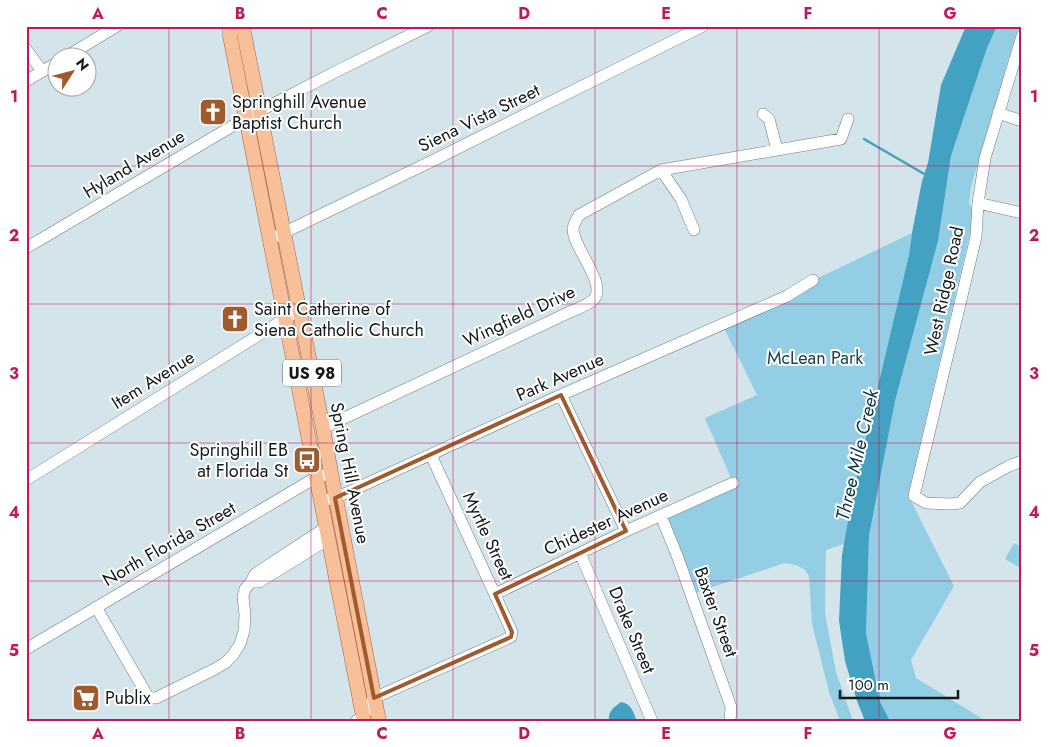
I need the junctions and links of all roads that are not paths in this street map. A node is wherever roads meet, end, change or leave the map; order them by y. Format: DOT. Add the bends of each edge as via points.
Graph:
graph roads {
  1 [pos="117,26"];
  2 [pos="230,26"];
  3 [pos="241,26"];
  4 [pos="428,26"];
  5 [pos="703,26"];
  6 [pos="1022,36"];
  7 [pos="81,48"];
  8 [pos="26,49"];
  9 [pos="48,68"];
  10 [pos="42,71"];
  11 [pos="26,80"];
  12 [pos="260,111"];
  13 [pos="998,113"];
  14 [pos="763,114"];
  15 [pos="246,118"];
  16 [pos="848,119"];
  17 [pos="1022,121"];
  18 [pos="777,150"];
  19 [pos="661,170"];
  20 [pos="978,203"];
  21 [pos="1022,213"];
  22 [pos="694,230"];
  23 [pos="284,233"];
  24 [pos="269,240"];
  25 [pos="26,248"];
  26 [pos="814,280"];
  27 [pos="299,310"];
  28 [pos="284,319"];
  29 [pos="561,395"];
  30 [pos="323,428"];
  31 [pos="431,455"];
  32 [pos="1022,461"];
  33 [pos="331,474"];
  34 [pos="316,478"];
  35 [pos="26,480"];
  36 [pos="733,483"];
  37 [pos="335,498"];
  38 [pos="320,501"];
  39 [pos="661,516"];
  40 [pos="626,532"];
  41 [pos="326,534"];
  42 [pos="580,553"];
  43 [pos="495,594"];
  44 [pos="96,607"];
  45 [pos="26,649"];
  46 [pos="374,698"];
  47 [pos="361,720"];
  48 [pos="379,721"];
  49 [pos="652,721"];
  50 [pos="730,721"];
  1 -- 7 [label="street"];
  2 -- 15 [label="main road, Spring Hill Avenue / US 98"];
  3 -- 12 [label="main road, Spring Hill Avenue / US 98"];
  4 -- 12 [label="street, Hyland Avenue"];
  5 -- 23 [label="street, Siena Vista Street"];
  6 -- 13 [label="street, West Ridge Road"];
  8 -- 10 [label="street"];
  9 -- 10 [label="street"];
  10 -- 11 [label="street"];
  12 -- 15 [label="street, Hyland Avenue"];
  12 -- 23 [label="main road, Spring Hill Avenue / US 98"];
  13 -- 17 [label="street"];
  13 -- 20 [label="street, West Ridge Road" via="985,158"];
  14 -- 18 [label="street" via="769,119"];
  15 -- 24 [label="main road, Spring Hill Avenue / US 98"];
  15 -- 25 [label="street, Hyland Avenue"];
  16 -- 18 [label="street, Wingfield Drive" via="841,138"];
  18 -- 19 [label="street, Wingfield Drive"];
  19 -- 22 [label="street" via="681,199"];
  19 -- 30 [label="street, Wingfield Drive" via="579,215 573,228 577,244 596,280 598,293 593,300"];
  20 -- 21 [label="street"];
  20 -- 32 [label="street, West Ridge Road" via="976,236 914,496 926,503 960,502 980,482"];
  23 -- 24 [label="street, Siena Vista Street"];
  23 -- 27 [label="main road, Spring Hill Avenue / US 98"];
  24 -- 28 [label="main road, Spring Hill Avenue / US 98"];
  26 -- 29 [label="street, Park Avenue" via="787,296"];
  27 -- 28 [label="street, Item Avenue"];
  27 -- 30 [label="main road, Spring Hill Avenue / US 98"];
  28 -- 34 [label="main road, Spring Hill Avenue / US 98"];
  28 -- 35 [label="street, Item Avenue"];
  29 -- 31 [label="street, Park Avenue"];
  29 -- 40 [label="street"];
  30 -- 33 [label="main road, Spring Hill Avenue / US 98"];
  31 -- 37 [label="street, Park Avenue"];
  31 -- 43 [label="street, Myrtle Street"];
  33 -- 34 [label="street, North Florida Street"];
  33 -- 37 [label="main road, Spring Hill Avenue / US 98"];
  34 -- 38 [label="main road, Spring Hill Avenue / US 98"];
  34 -- 44 [label="street, North Florida Street"];
  36 -- 39 [label="street, Chidester Avenue"];
  37 -- 38 [label="street, Park Avenue"];
  37 -- 46 [label="main road, Spring Hill Avenue / US 98"];
  38 -- 41 [label="main road, Spring Hill Avenue / US 98"];
  39 -- 40 [label="street, Chidester Avenue"];
  39 -- 50 [label="street, Baxter Street" via="732,707"];
  40 -- 42 [label="street, Chidester Avenue"];
  41 -- 44 [label="street" via="254,574 245,589 244,632 233,655 213,670 156,698 146,694"];
  41 -- 47 [label="main road, Spring Hill Avenue / US 98"];
  42 -- 43 [label="street, Chidester Avenue"];
  42 -- 49 [label="street, Drake Street"];
  43 -- 46 [label="street, Myrtle Street" via="512,632 511,638"];
  44 -- 45 [label="street, North Florida Street"];
  46 -- 47 [label="street"];
  46 -- 48 [label="main road, Spring Hill Avenue / US 98"];
}
